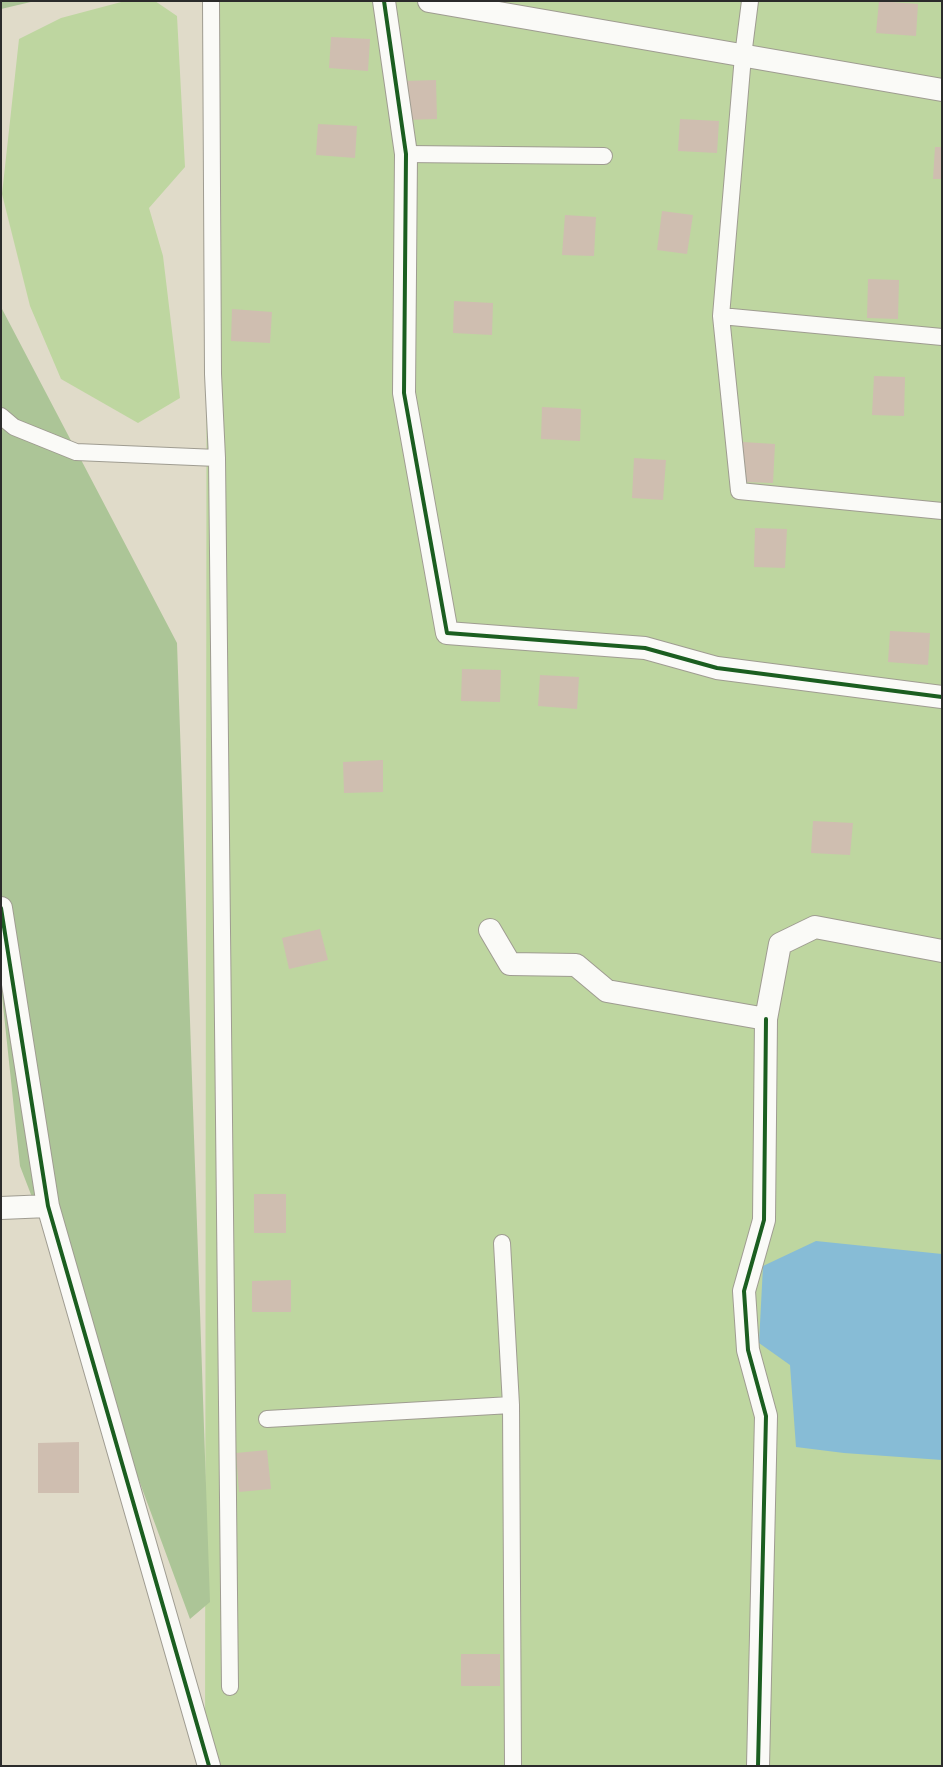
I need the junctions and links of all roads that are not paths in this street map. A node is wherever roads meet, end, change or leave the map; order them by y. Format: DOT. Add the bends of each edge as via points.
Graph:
graph roads {
  1 [pos="211,1"];
  2 [pos="384,1"];
  3 [pos="429,1"];
  4 [pos="750,1"];
  5 [pos="742,56"];
  6 [pos="942,90"];
  7 [pos="406,154"];
  8 [pos="604,156"];
  9 [pos="721,316"];
  10 [pos="942,337"];
  11 [pos="1,416"];
  12 [pos="217,458"];
  13 [pos="942,511"];
  14 [pos="942,697"];
  15 [pos="1,908"];
  16 [pos="490,930"];
  17 [pos="942,950"];
  18 [pos="766,1019"];
  19 [pos="48,1206"];
  20 [pos="1,1208"];
  21 [pos="502,1243"];
  22 [pos="511,1405"];
  23 [pos="268,1419"];
  24 [pos="230,1687"];
  25 [pos="208,1766"];
  26 [pos="513,1766"];
  27 [pos="758,1766"];
  1 -- 12 [label="lane" via="213,374"];
  2 -- 7 [label="street"];
  3 -- 5 [label="street"];
  4 -- 5 [label="lane"];
  5 -- 6 [label="street"];
  5 -- 9 [label="lane"];
  7 -- 8 [label="lane"];
  7 -- 14 [label="street" via="404,393 447,634 645,648 717,668"];
  9 -- 10 [label="lane"];
  9 -- 13 [label="lane" via="739,491"];
  11 -- 12 [label="lane" via="14,427 76,452"];
  12 -- 24 [label="lane"];
  15 -- 19 [label="street"];
  16 -- 18 [label="street" via="510,964 576,965 607,991"];
  17 -- 18 [label="street" via="815,928 780,944"];
  18 -- 27 [label="street" via="764,1220 744,1291 748,1350 766,1416"];
  19 -- 20 [label="street"];
  19 -- 25 [label="street"];
  21 -- 22 [label="lane"];
  22 -- 23 [label="lane"];
  22 -- 26 [label="lane"];
}
